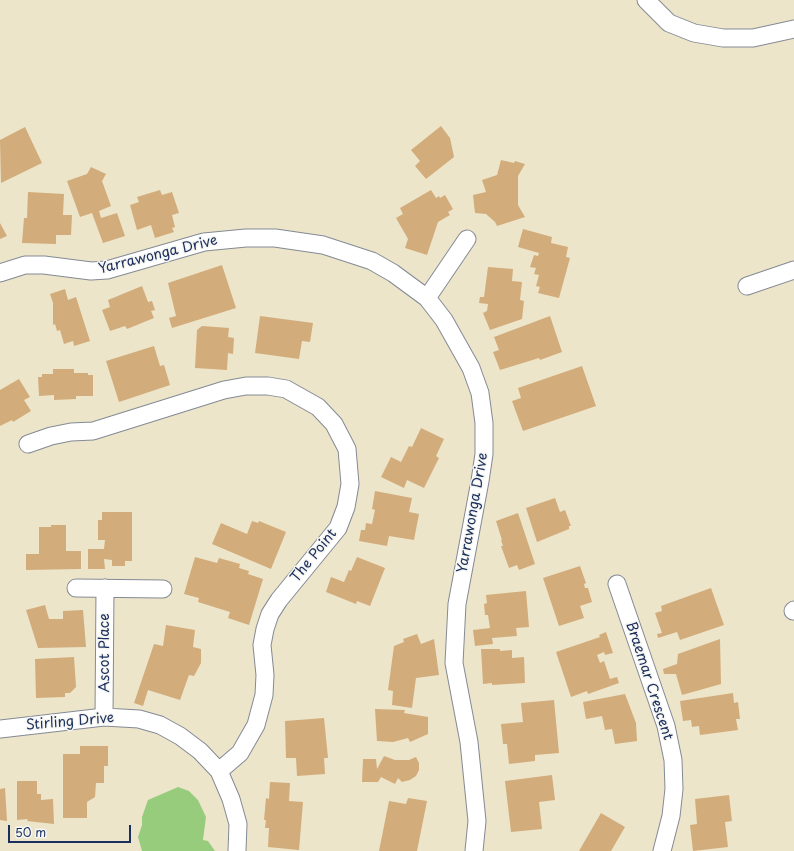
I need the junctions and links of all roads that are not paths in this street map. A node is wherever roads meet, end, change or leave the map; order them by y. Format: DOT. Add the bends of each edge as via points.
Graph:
graph roads {
  1 [pos="646,0"];
  2 [pos="794,29"];
  3 [pos="467,239"];
  4 [pos="794,270"];
  5 [pos="0,273"];
  6 [pos="746,286"];
  7 [pos="427,298"];
  8 [pos="28,444"];
  9 [pos="617,584"];
  10 [pos="76,588"];
  11 [pos="105,588"];
  12 [pos="163,589"];
  13 [pos="104,717"];
  14 [pos="0,729"];
  15 [pos="219,772"];
  16 [pos="236,851"];
  17 [pos="474,851"];
  18 [pos="662,851"];
  1 -- 2 [label="street" via="669,23 694,33 723,38 754,38"];
  3 -- 7 [label="street"];
  4 -- 6 [label="street"];
  5 -- 7 [label="street, Yarrawonga Drive" via="25,265 107,270 204,242 275,238 323,245 372,261"];
  7 -- 17 [label="street, Yarrawonga Drive" via="444,320 471,368 480,393 484,424 484,454 480,481 457,604 454,663 470,750 477,821"];
  8 -- 15 [label="street, The Point" via="64,433 93,431 224,390 246,386 286,389 318,407 334,424 347,450 350,484 346,507 338,528 270,614 262,644 265,682 256,725 240,752"];
  9 -- 18 [label="street, Braemar Crescent" via="666,726 673,760 674,789 671,816"];
  10 -- 11 [label="street"];
  11 -- 12 [label="street"];
  11 -- 13 [label="street, Ascot Place"];
  13 -- 14 [label="street, Stirling Drive"];
  13 -- 15 [label="street, Stirling Drive" via="160,725 195,747"];
  15 -- 16 [label="street" via="231,799 238,824"];
}
